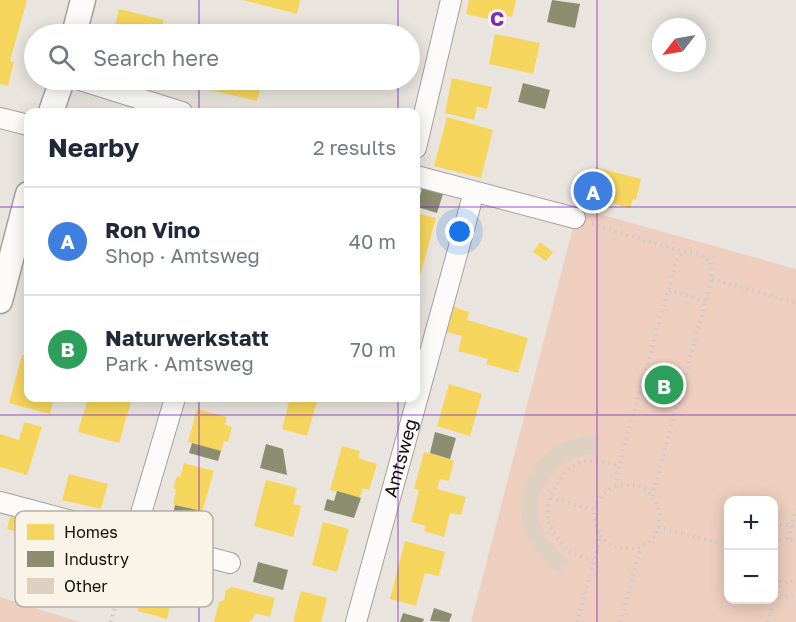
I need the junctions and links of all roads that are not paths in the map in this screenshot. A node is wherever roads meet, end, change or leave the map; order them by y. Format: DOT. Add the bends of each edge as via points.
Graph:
graph roads {
  1 [pos="83,0"];
  2 [pos="451,0"];
  3 [pos="77,24"];
  4 [pos="59,90"];
  5 [pos="112,90"];
  6 [pos="52,108"];
  7 [pos="169,108"];
  8 [pos="0,118"];
  9 [pos="24,124"];
  10 [pos="420,131"];
  11 [pos="420,177"];
  12 [pos="474,192"];
  13 [pos="24,209"];
  14 [pos="575,218"];
  15 [pos="0,301"];
  16 [pos="420,389"];
  17 [pos="174,402"];
  18 [pos="416,402"];
  19 [pos="0,502"];
  20 [pos="34,511"];
  21 [pos="142,511"];
  22 [pos="213,558"];
  23 [pos="230,563"];
  24 [pos="356,622"];
  1 -- 3 [label="street"];
  2 -- 10 [label="street"];
  4 -- 6 [label="street"];
  5 -- 7 [label="street"];
  8 -- 9 [label="street"];
  11 -- 12 [label="street"];
  12 -- 14 [label="street"];
  12 -- 16 [label="street, Amtsweg"];
  13 -- 15 [label="street"];
  17 -- 21 [label="street"];
  18 -- 24 [label="street, Amtsweg"];
  19 -- 20 [label="street"];
  22 -- 23 [label="street"];
}
